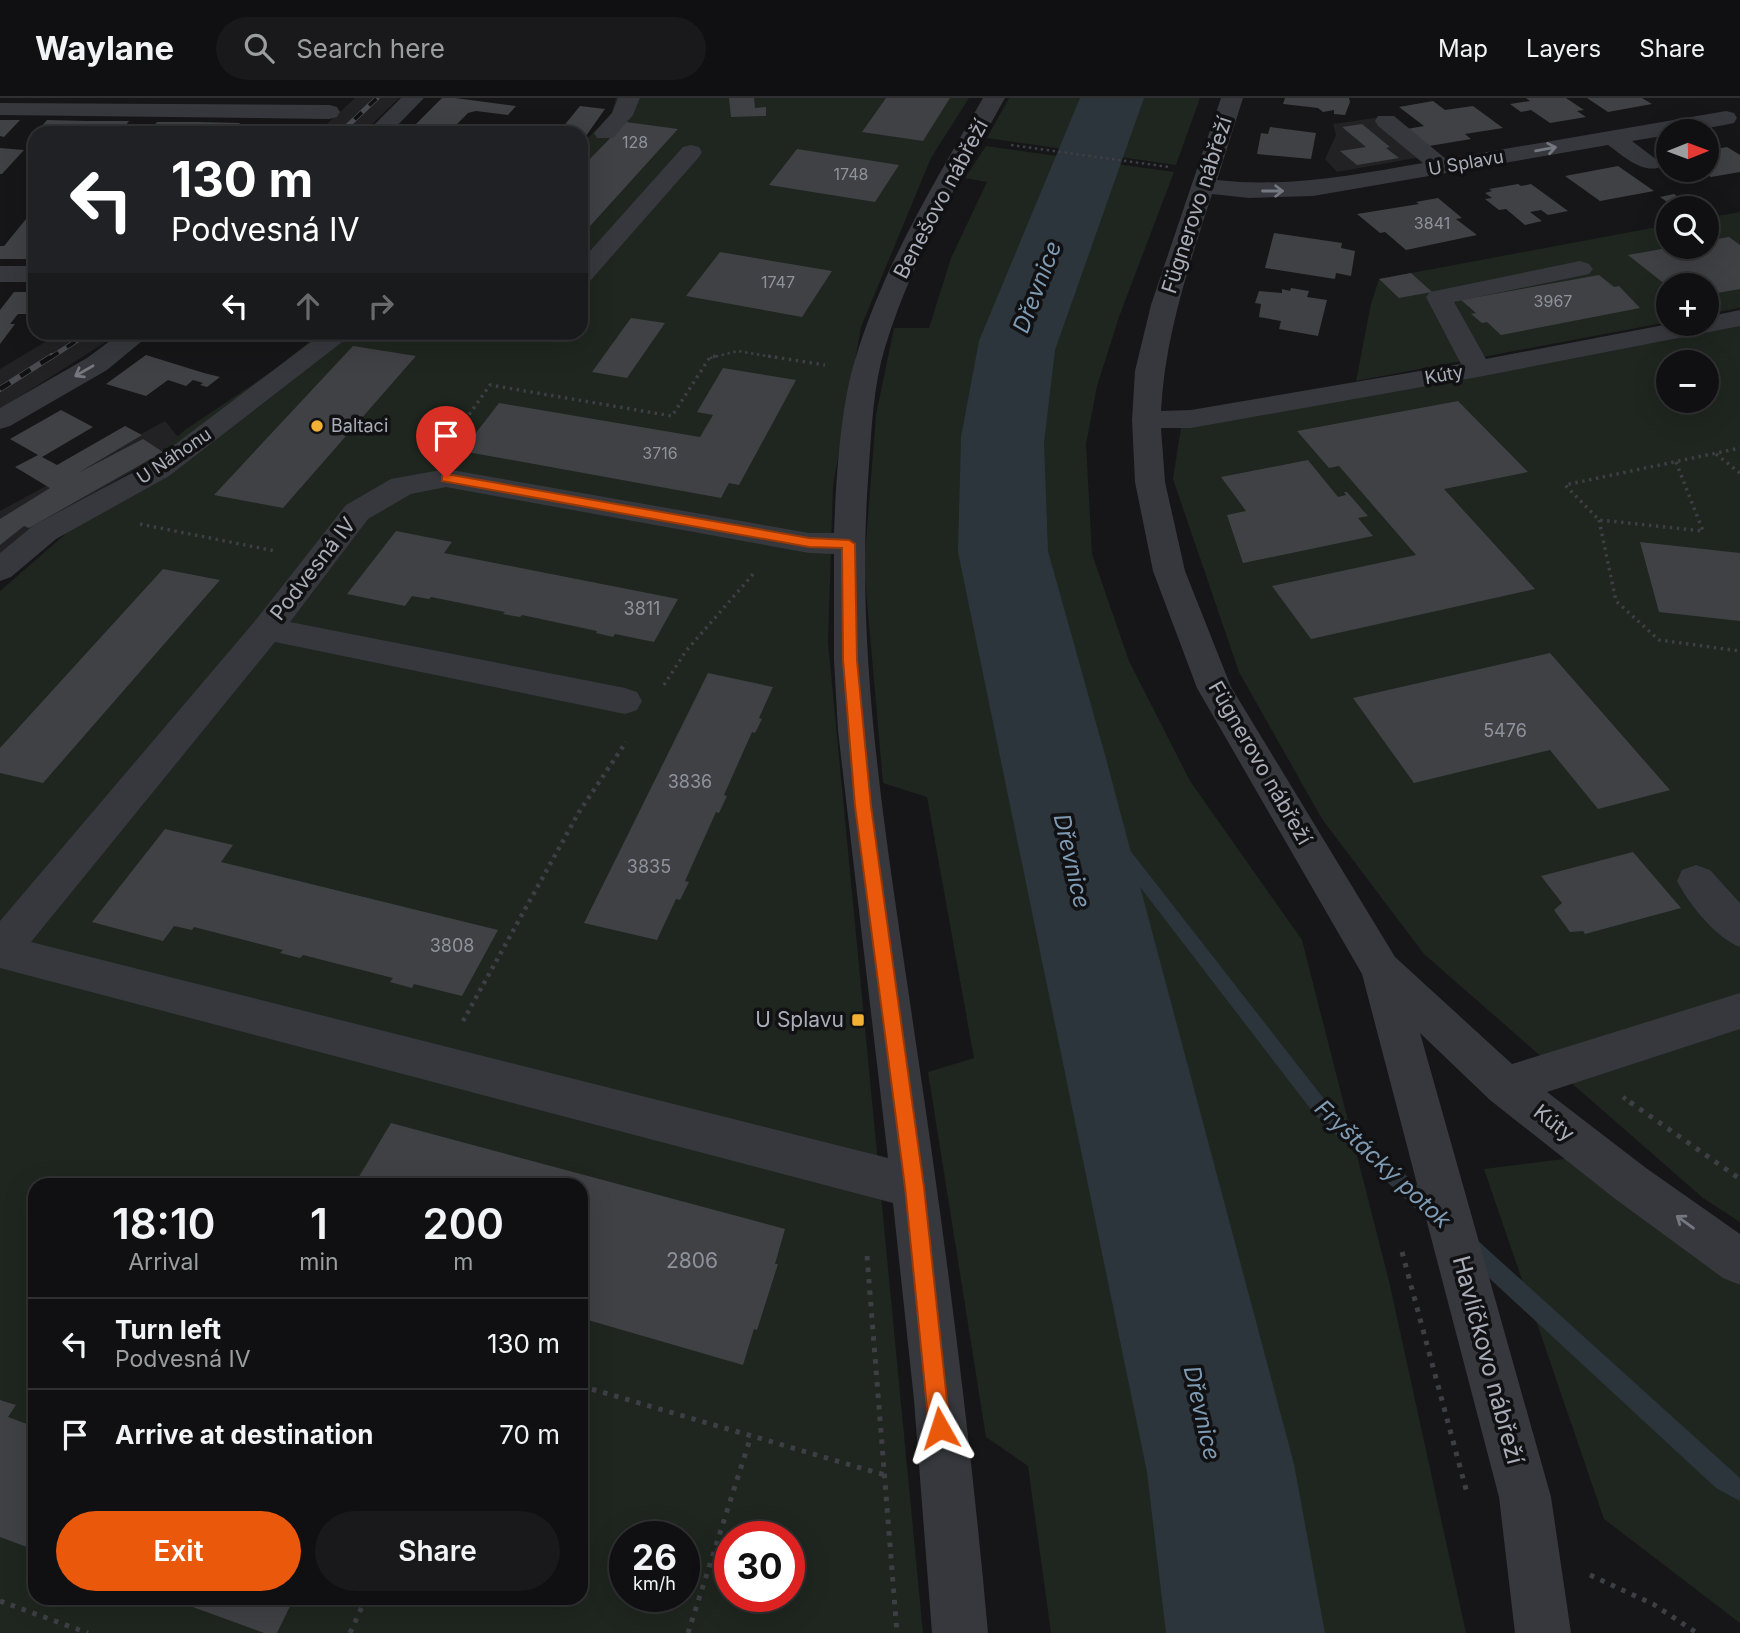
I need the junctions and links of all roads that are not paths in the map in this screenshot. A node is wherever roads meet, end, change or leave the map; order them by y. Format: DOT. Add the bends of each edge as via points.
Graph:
graph roads {
  1 [pos="413,98"];
  2 [pos="629,98"];
  3 [pos="994,98"];
  4 [pos="1232,98"];
  5 [pos="1703,105"];
  6 [pos="0,109"];
  7 [pos="329,111"];
  8 [pos="1386,121"];
  9 [pos="1733,122"];
  10 [pos="384,126"];
  11 [pos="605,133"];
  12 [pos="1612,138"];
  13 [pos="691,152"];
  14 [pos="1650,163"];
  15 [pos="1442,167"];
  16 [pos="1205,186"];
  17 [pos="588,268"];
  18 [pos="1580,270"];
  19 [pos="0,274"];
  20 [pos="28,274"];
  21 [pos="1740,318"];
  22 [pos="129,340"];
  23 [pos="331,340"];
  24 [pos="1478,369"];
  25 [pos="0,420"];
  26 [pos="1146,420"];
  27 [pos="849,544"];
  28 [pos="0,570"];
  29 [pos="267,629"];
  30 [pos="629,716"];
  31 [pos="1696,881"];
  32 [pos="1740,930"];
  33 [pos="0,950"];
  34 [pos="1381,969"];
  35 [pos="1740,1012"];
  36 [pos="1505,1086"];
  37 [pos="915,1187"];
  38 [pos="1740,1262"];
  39 [pos="960,1633"];
  40 [pos="1543,1633"];
  1 -- 10 [label="street"];
  2 -- 11 [label="street" via="622,115"];
  3 -- 27 [label="street, Benešovo nábřeží" via="899,276 868,362 852,478"];
  4 -- 16 [label="street, Fügnerovo nábřeží"];
  5 -- 9 [label="street"];
  6 -- 7 [label="street"];
  8 -- 15 [label="street"];
  9 -- 12 [label="street, U Splavu"];
  12 -- 14 [label="street"];
  15 -- 12 [label="street, U Splavu, one-way"];
  13 -- 17 [label="street"];
  16 -- 15 [label="street, U Splavu, one-way" via="1313,189"];
  16 -- 26 [label="street, Fügnerovo nábřeží" via="1164,305 1149,371"];
  18 -- 24 [label="street" via="1439,296"];
  19 -- 20 [label="street"];
  21 -- 24 [label="street, Kúty"];
  22 -- 25 [label="street, one-way"];
  23 -- 28 [label="street, U Náhonu" via="159,470 45,532"];
  24 -- 26 [label="street, Kúty" via="1191,419"];
  26 -- 34 [label="street, Fügnerovo nábřeží" via="1150,482 1169,571 1214,688"];
  27 -- 29 [label="street, Podvesná IV" via="809,543 446,478 402,486 357,512"];
  27 -- 37 [label="street, Benešovo nábřeží" via="850,660 863,806"];
  29 -- 30 [label="street"];
  29 -- 33 [label="street, Podvesná IV"];
  31 -- 32 [label="street"];
  33 -- 37 [label="street"];
  34 -- 36 [label="street, Kúty"];
  34 -- 40 [label="street, Havlíčkovo nábřeží" via="1525,1497"];
  35 -- 36 [label="street"];
  38 -- 36 [label="street, Kúty, one-way"];
  37 -- 39 [label="street, Benešovo nábřeží"];
}
